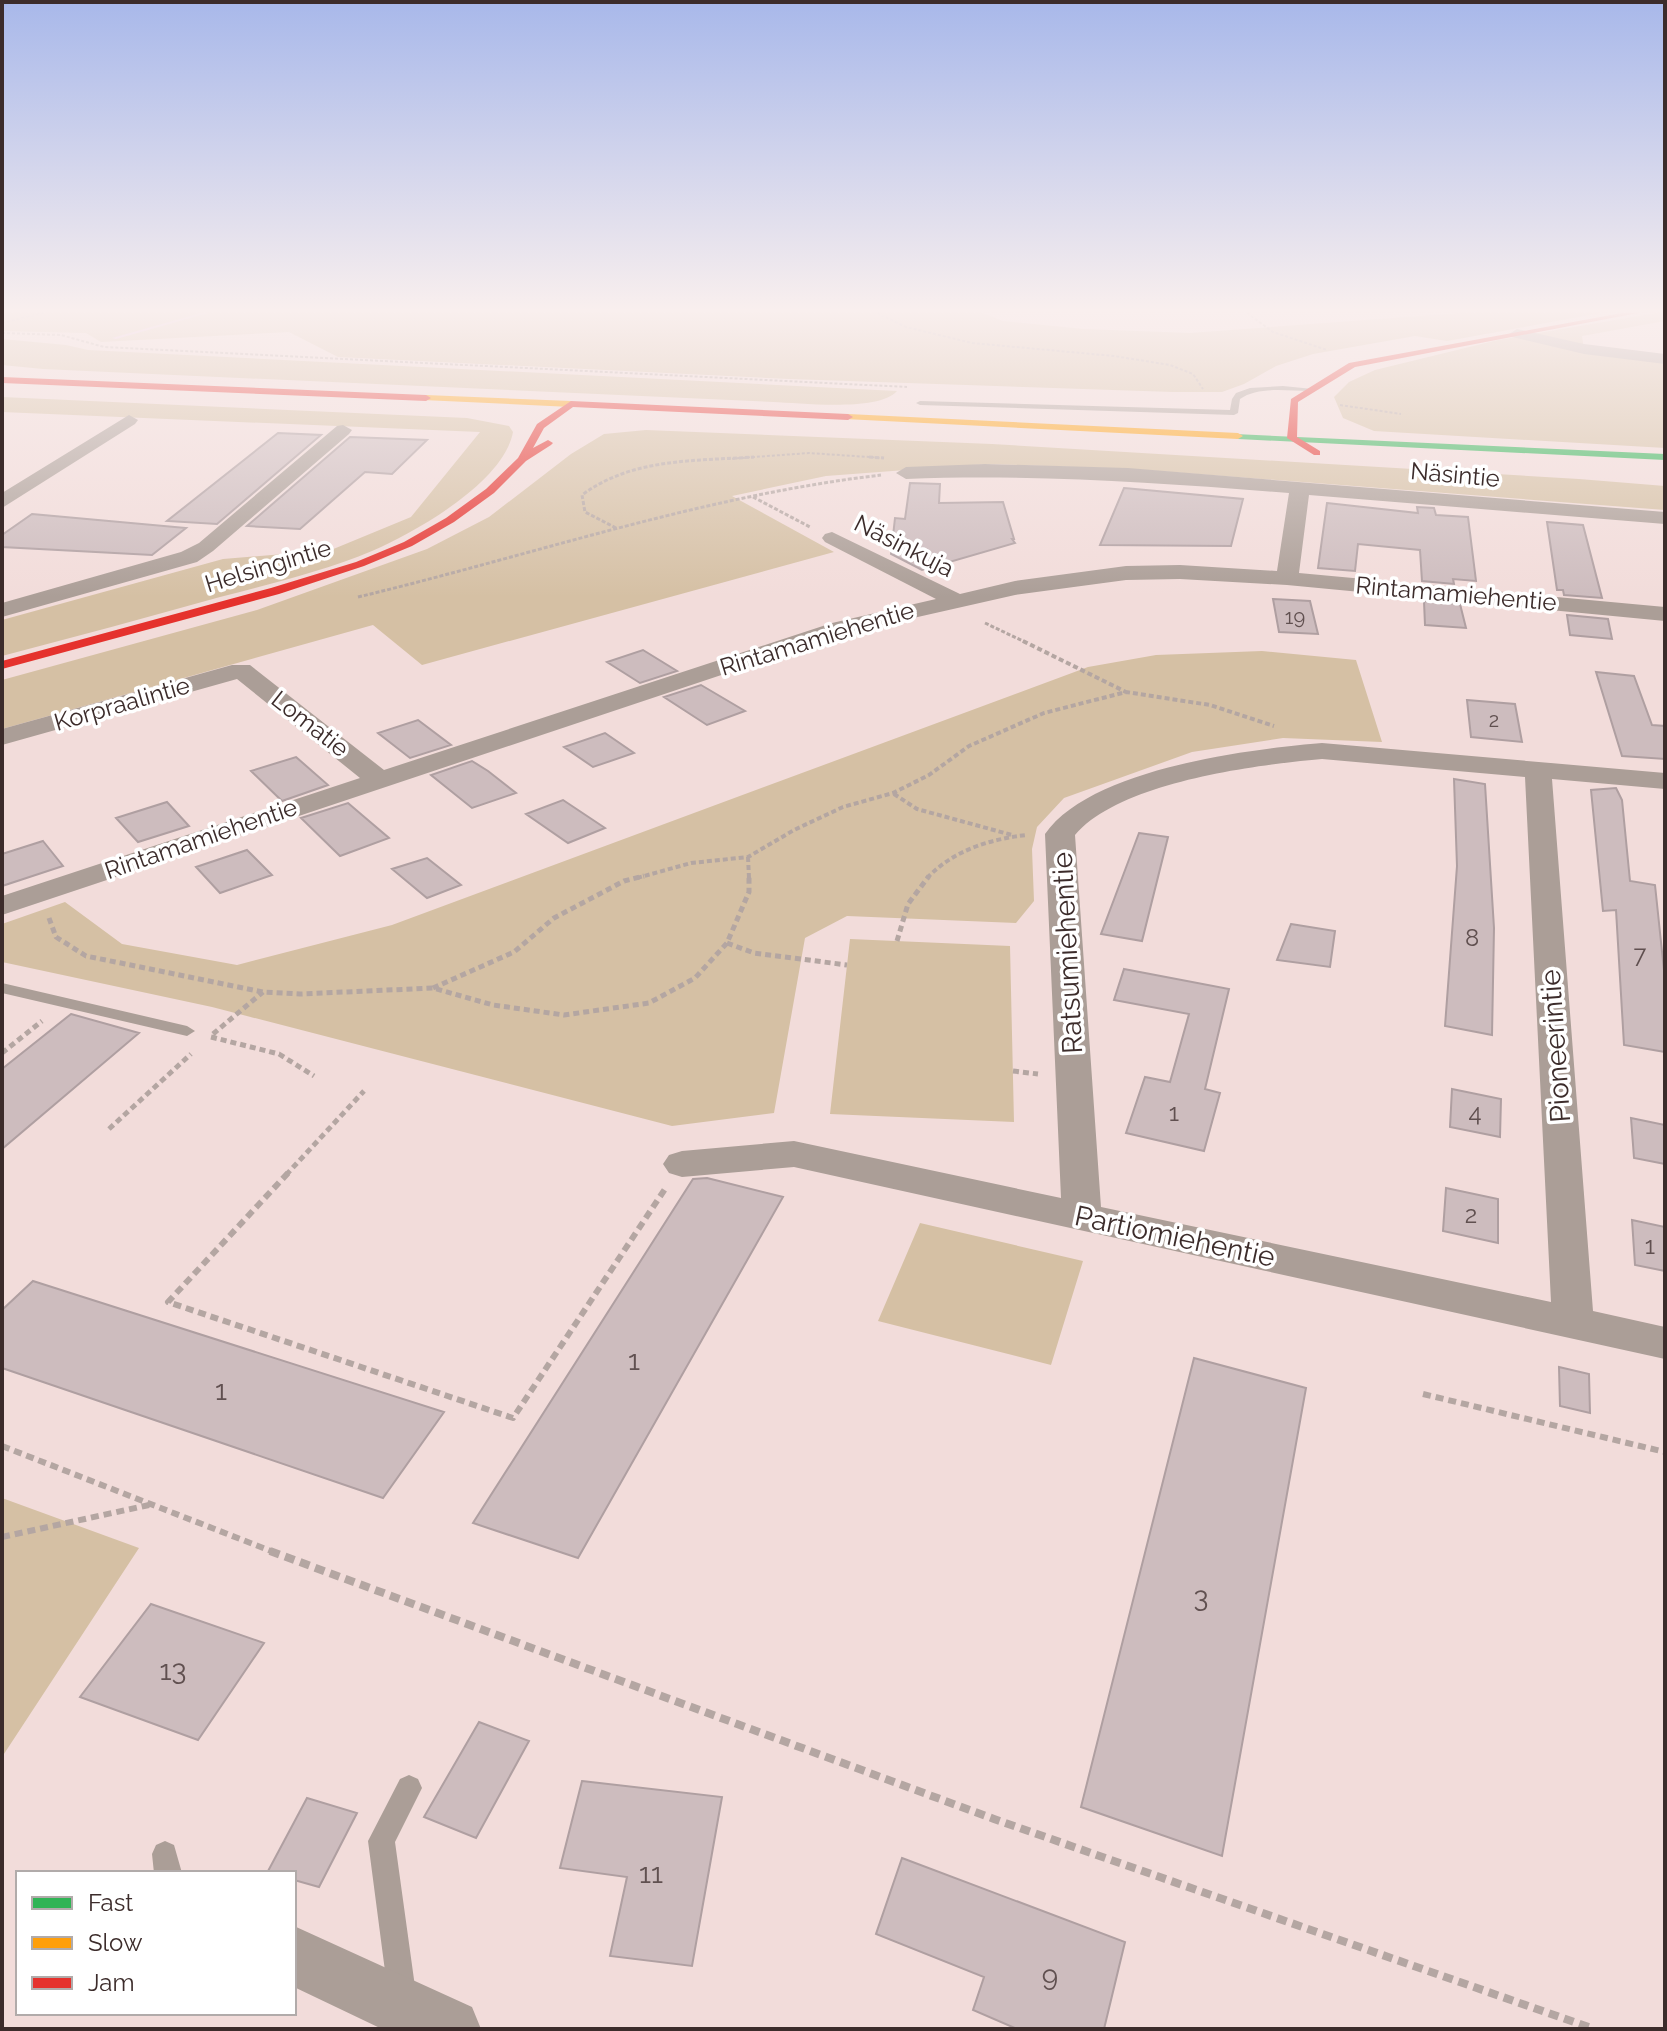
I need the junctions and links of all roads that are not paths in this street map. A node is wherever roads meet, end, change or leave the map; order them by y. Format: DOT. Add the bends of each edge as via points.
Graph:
graph roads {
  1 [pos="402,408"];
  2 [pos="530,408"];
  3 [pos="1070,408"];
  4 [pos="1234,408"];
  5 [pos="1290,408"];
  6 [pos="1294,408"];
  7 [pos="1302,408"];
  8 [pos="1327,408"];
  9 [pos="572,410"];
  10 [pos="550,414"];
  11 [pos="129,420"];
  12 [pos="1319,421"];
  13 [pos="713,423"];
  14 [pos="632,426"];
  15 [pos="343,430"];
  16 [pos="1292,438"];
  17 [pos="564,442"];
  18 [pos="542,448"];
  19 [pos="1665,457"];
  20 [pos="522,459"];
  21 [pos="1665,470"];
  22 [pos="906,473"];
  23 [pos="1300,488"];
  24 [pos="2,502"];
  25 [pos="1665,518"];
  26 [pos="832,538"];
  27 [pos="1287,578"];
  28 [pos="953,599"];
  29 [pos="2,610"];
  30 [pos="1665,614"];
  31 [pos="2,665"];
  32 [pos="241,670"];
  33 [pos="2,737"];
  34 [pos="1538,768"];
  35 [pos="378,779"];
  36 [pos="1665,781"];
  37 [pos="2,906"];
  38 [pos="2,988"];
  39 [pos="187,1031"];
  40 [pos="682,1164"];
  41 [pos="1082,1216"];
  42 [pos="1573,1324"];
  43 [pos="1665,1343"];
  44 [pos="409,1788"];
  45 [pos="296,1957"];
  46 [pos="427,2019"];
  1 -- 10 [label="main road"];
  2 -- 9 [label="main road"];
  3 -- 4 [label="lane" via="1234,413"];
  5 -- 12 [label="lane"];
  6 -- 16 [label="main road"];
  7 -- 12 [label="main road"];
  8 -- 12 [label="main road"];
  9 -- 10 [label="main road, Helsingintie"];
  9 -- 13 [label="main road"];
  9 -- 16 [label="main road"];
  9 -- 18 [label="main road, Helsingintie"];
  10 -- 20 [label="main road, Helsingintie" via="529,435"];
  11 -- 24 [label="street"];
  12 -- 13 [label="main road"];
  12 -- 16 [label="main road"];
  12 -- 19 [label="main road"];
  12 -- 21 [label="main road"];
  13 -- 14 [label="main road"];
  15 -- 29 [label="street" via="189,557"];
  17 -- 18 [label="main road, Helsingintie"];
  18 -- 20 [label="main road, Helsingintie"];
  20 -- 31 [label="main road, Helsingintie" via="450,520 360,564"];
  22 -- 23 [label="street, Näsintie" via="1128,474"];
  23 -- 25 [label="street, Näsintie"];
  23 -- 27 [label="street"];
  26 -- 28 [label="street, Näsinkuja"];
  27 -- 28 [label="street, Rintamamiehentie" via="1126,573"];
  27 -- 30 [label="street, Rintamamiehentie"];
  28 -- 35 [label="street, Rintamamiehentie" via="840,628"];
  32 -- 33 [label="street, Korpraalintie"];
  32 -- 35 [label="street, Lomatie"];
  34 -- 36 [label="street, Ratsumiehentie"];
  34 -- 41 [label="street, Ratsumiehentie" via="1322,751 1249,757 1155,781 1072,820 1060,834"];
  34 -- 42 [label="street, Pioneerintie"];
  35 -- 37 [label="street, Rintamamiehentie"];
  38 -- 39 [label="lane"];
  40 -- 41 [label="street, Partiomiehentie" via="794,1154"];
  41 -- 42 [label="street, Partiomiehentie"];
  42 -- 43 [label="street, Partiomiehentie"];
  44 -- 46 [label="lane" via="381,1841"];
  45 -- 46 [label="street"];
}
